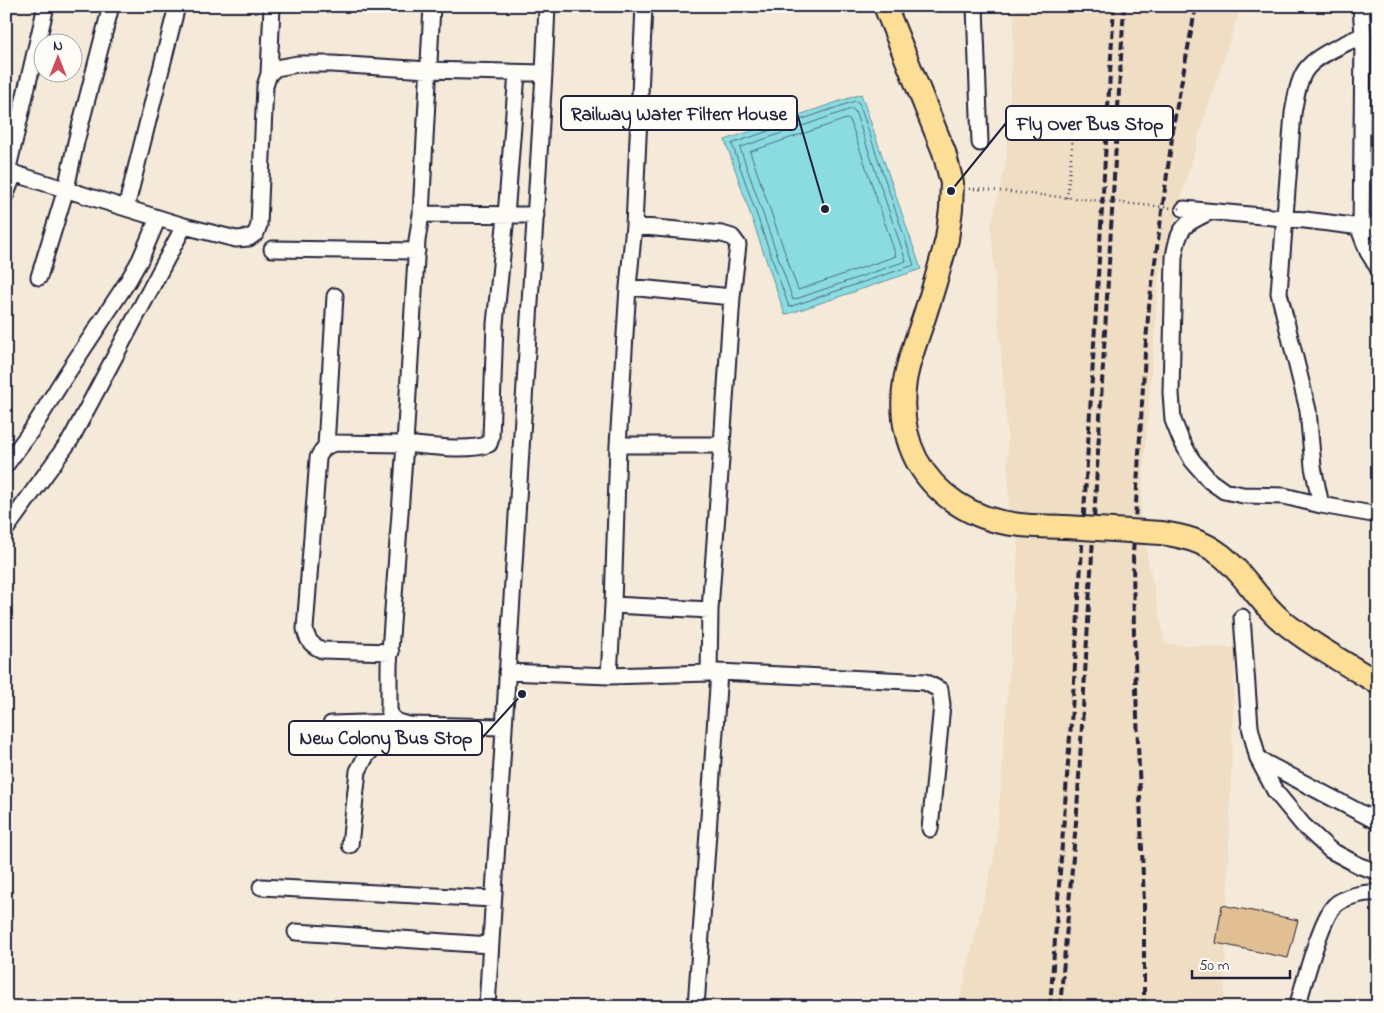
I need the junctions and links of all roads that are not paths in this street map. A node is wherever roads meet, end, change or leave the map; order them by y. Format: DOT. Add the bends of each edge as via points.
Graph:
graph roads {
  1 [pos="46,6"];
  2 [pos="111,6"];
  3 [pos="177,6"];
  4 [pos="272,6"];
  5 [pos="432,6"];
  6 [pos="547,6"];
  7 [pos="644,6"];
  8 [pos="885,6"];
  9 [pos="974,6"];
  10 [pos="1361,6"];
  11 [pos="1363,34"];
  12 [pos="428,70"];
  13 [pos="517,73"];
  14 [pos="544,73"];
  15 [pos="269,74"];
  16 [pos="980,143"];
  17 [pos="9,172"];
  18 [pos="66,189"];
  19 [pos="6,194"];
  20 [pos="126,208"];
  21 [pos="1184,209"];
  22 [pos="1210,212"];
  23 [pos="421,214"];
  24 [pos="536,215"];
  25 [pos="506,216"];
  26 [pos="158,218"];
  27 [pos="1285,218"];
  28 [pos="1378,222"];
  29 [pos="184,226"];
  30 [pos="634,226"];
  31 [pos="1360,231"];
  32 [pos="272,249"];
  33 [pos="417,251"];
  34 [pos="1378,268"];
  35 [pos="39,277"];
  36 [pos="628,287"];
  37 [pos="334,296"];
  38 [pos="732,297"];
  39 [pos="405,444"];
  40 [pos="618,445"];
  41 [pos="722,445"];
  42 [pos="326,446"];
  43 [pos="6,465"];
  44 [pos="1321,505"];
  45 [pos="1378,515"];
  46 [pos="6,529"];
  47 [pos="613,605"];
  48 [pos="710,610"];
  49 [pos="1242,617"];
  50 [pos="391,652"];
  51 [pos="507,672"];
  52 [pos="714,672"];
  53 [pos="609,676"];
  54 [pos="1378,683"];
  55 [pos="398,722"];
  56 [pos="331,724"];
  57 [pos="503,727"];
  58 [pos="1258,759"];
  59 [pos="1378,822"];
  60 [pos="930,829"];
  61 [pos="350,845"];
  62 [pos="1378,872"];
  63 [pos="262,887"];
  64 [pos="1378,893"];
  65 [pos="493,899"];
  66 [pos="296,932"];
  67 [pos="490,945"];
  68 [pos="488,1007"];
  69 [pos="696,1007"];
  70 [pos="1297,1007"];
  1 -- 17 [label="street"];
  2 -- 18 [label="street"];
  3 -- 20 [label="street"];
  4 -- 15 [label="street"];
  5 -- 12 [label="street"];
  6 -- 14 [label="street"];
  7 -- 30 [label="street"];
  8 -- 54 [label="highway, bridge" via="944,152 952,183 947,239 905,381 906,429 921,469 946,496 986,518 1013,524 1161,533 1182,536 1206,545 1222,555 1263,604 1281,620"];
  9 -- 16 [label="street"];
  10 -- 11 [label="street"];
  11 -- 27 [label="street" via="1308,66 1302,78 1293,113"];
  11 -- 31 [label="street"];
  12 -- 13 [label="street"];
  12 -- 15 [label="street" via="298,64 276,68"];
  12 -- 23 [label="street"];
  13 -- 14 [label="street"];
  13 -- 25 [label="street"];
  14 -- 24 [label="street"];
  15 -- 29 [label="street" via="265,86 259,225 256,233 249,238 236,239"];
  17 -- 18 [label="street"];
  17 -- 19 [label="street"];
  18 -- 20 [label="street"];
  18 -- 35 [label="street"];
  20 -- 26 [label="street"];
  21 -- 22 [label="street"];
  22 -- 27 [label="street"];
  22 -- 44 [label="street" via="1190,221 1182,228 1176,241 1173,420 1192,460 1210,481 1224,491 1243,496 1284,496"];
  23 -- 25 [label="street"];
  23 -- 33 [label="street"];
  24 -- 25 [label="street"];
  24 -- 51 [label="street"];
  25 -- 39 [label="street" via="495,324 489,444 471,448"];
  26 -- 29 [label="street"];
  26 -- 43 [label="street" via="128,281"];
  27 -- 31 [label="street"];
  27 -- 44 [label="street" via="1279,293 1308,410 1313,467"];
  28 -- 31 [label="street"];
  29 -- 46 [label="street" via="71,439"];
  30 -- 36 [label="street"];
  30 -- 38 [label="street" via="732,237 738,245"];
  31 -- 34 [label="street"];
  32 -- 33 [label="street"];
  33 -- 39 [label="street"];
  36 -- 38 [label="street"];
  36 -- 40 [label="street"];
  37 -- 42 [label="street"];
  38 -- 41 [label="street"];
  39 -- 42 [label="street" via="335,443"];
  39 -- 50 [label="street"];
  40 -- 41 [label="street"];
  40 -- 47 [label="street"];
  41 -- 48 [label="street"];
  42 -- 50 [label="street" via="318,458 305,629 307,640 322,650"];
  44 -- 45 [label="street"];
  47 -- 48 [label="street"];
  47 -- 53 [label="street"];
  48 -- 52 [label="street"];
  49 -- 58 [label="street" via="1250,727"];
  50 -- 55 [label="street" via="388,709"];
  51 -- 53 [label="street"];
  51 -- 57 [label="street"];
  52 -- 53 [label="street"];
  52 -- 60 [label="street" via="926,682 940,690 942,705"];
  52 -- 69 [label="street"];
  55 -- 56 [label="street"];
  55 -- 57 [label="street"];
  55 -- 61 [label="street" via="366,756 358,771"];
  57 -- 65 [label="street"];
  58 -- 59 [label="street"];
  58 -- 62 [label="street" via="1274,791 1330,850"];
  63 -- 65 [label="street"];
  64 -- 70 [label="street" via="1350,897 1335,905 1325,919"];
  65 -- 67 [label="street"];
  66 -- 67 [label="street"];
  67 -- 68 [label="street"];
}
